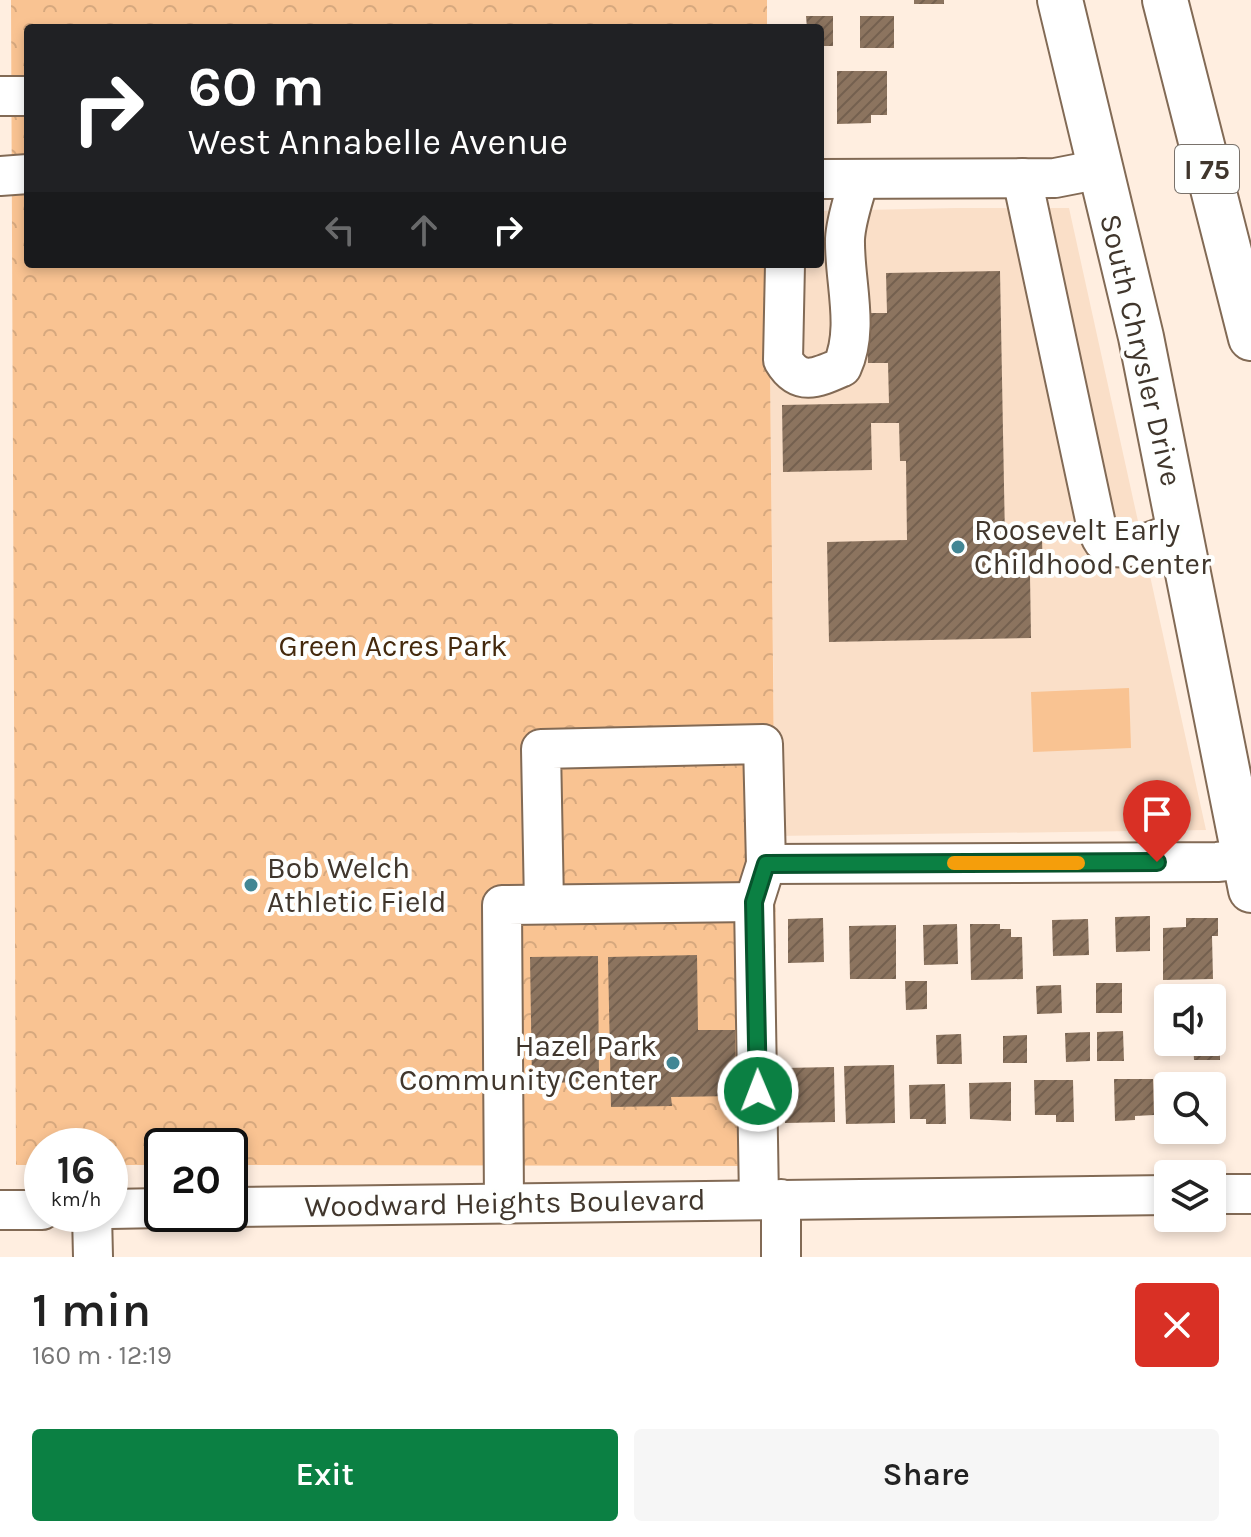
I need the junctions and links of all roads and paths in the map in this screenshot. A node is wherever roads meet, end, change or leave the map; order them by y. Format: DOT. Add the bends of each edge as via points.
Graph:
graph roads {
  1 [pos="1060,0"];
  2 [pos="1165,0"];
  3 [pos="0,96"];
  4 [pos="24,96"];
  5 [pos="1101,169"];
  6 [pos="24,174"];
  7 [pos="0,176"];
  8 [pos="1022,178"];
  9 [pos="824,179"];
  10 [pos="859,179"];
  11 [pos="785,268"];
  12 [pos="1251,338"];
  13 [pos="1181,529"];
  14 [pos="766,864"];
  15 [pos="1248,875"];
  16 [pos="754,902"];
  17 [pos="544,904"];
  18 [pos="1226,1194"];
  19 [pos="1251,1194"];
  20 [pos="1154,1195"];
  21 [pos="770,1199"];
  22 [pos="504,1202"];
  23 [pos="248,1207"];
  24 [pos="0,1210"];
  25 [pos="24,1210"];
  26 [pos="92,1232"];
  27 [pos="93,1257"];
  28 [pos="781,1257"];
  1 -- 5 [label="main road, South Chrysler Drive"];
  2 -- 12 [label="main road, I 75"];
  3 -- 4 [label="street"];
  5 -- 8 [label="street"];
  5 -- 13 [label="main road, South Chrysler Drive"];
  6 -- 7 [label="street"];
  8 -- 10 [label="street"];
  8 -- 13 [label="street" via="1097,529 1104,542 1116,548 1155,542"];
  9 -- 10 [label="street"];
  10 -- 11 [label="street" via="845,234 851,333 842,367 806,379 791,373 783,360"];
  13 -- 15 [label="main road, South Chrysler Drive"];
  14 -- 15 [label="street" via="1202,862"];
  14 -- 16 [label="street"];
  14 -- 17 [label="street" via="763,744 541,749"];
  16 -- 17 [label="street"];
  16 -- 21 [label="street"];
  17 -- 22 [label="street" via="502,905"];
  18 -- 19 [label="street"];
  20 -- 21 [label="street, Woodward Heights Boulevard"];
  21 -- 22 [label="street, Woodward Heights Boulevard"];
  21 -- 28 [label="street"];
  22 -- 23 [label="street, Woodward Heights Boulevard"];
  24 -- 25 [label="street"];
  26 -- 27 [label="street"];
}
